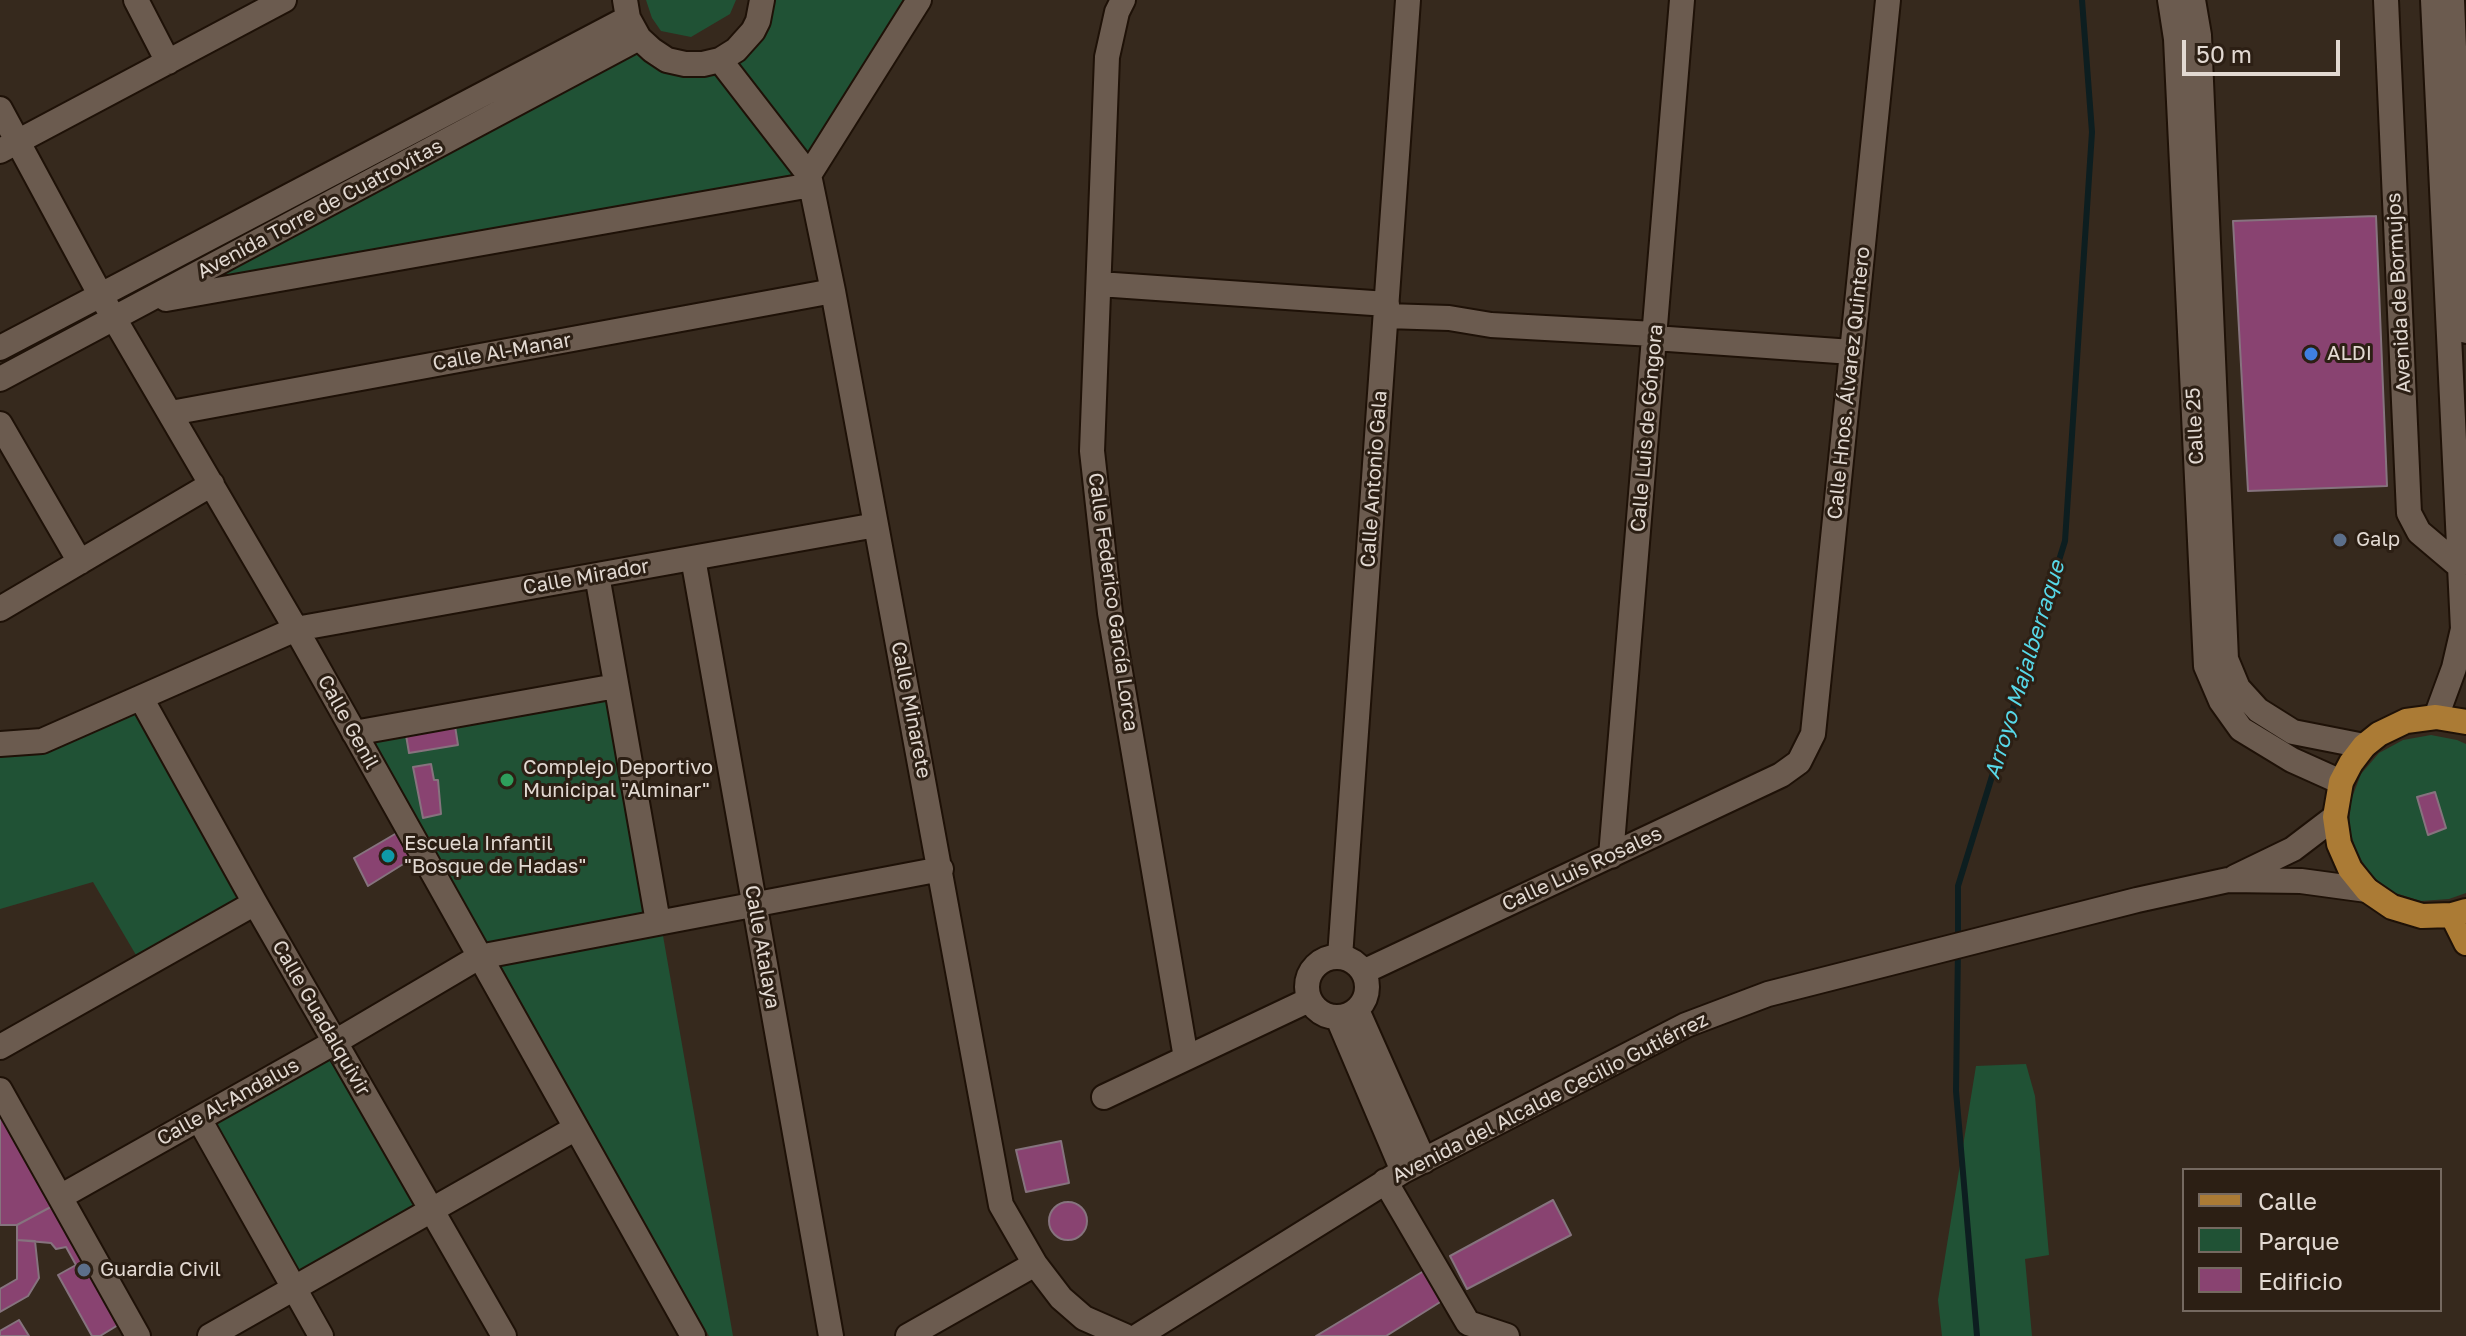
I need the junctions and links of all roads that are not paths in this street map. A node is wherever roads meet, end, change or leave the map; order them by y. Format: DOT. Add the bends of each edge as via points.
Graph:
graph roads {
  1 [pos="136,0"];
  2 [pos="284,0"];
  3 [pos="762,0"];
  4 [pos="919,0"];
  5 [pos="1123,0"];
  6 [pos="1408,0"];
  7 [pos="1682,0"];
  8 [pos="1888,0"];
  9 [pos="2170,0"];
  10 [pos="2193,0"];
  11 [pos="2386,0"];
  12 [pos="2433,0"];
  13 [pos="2452,0"];
  14 [pos="631,19"];
  15 [pos="720,60"];
  16 [pos="168,62"];
  17 [pos="2460,88"];
  18 [pos="0,109"];
  19 [pos="9,146"];
  20 [pos="810,180"];
  21 [pos="1099,284"];
  22 [pos="833,291"];
  23 [pos="101,296"];
  24 [pos="144,302"];
  25 [pos="1386,310"];
  26 [pos="116,319"];
  27 [pos="2466,331"];
  28 [pos="1654,336"];
  29 [pos="0,348"];
  30 [pos="1852,352"];
  31 [pos="0,379"];
  32 [pos="171,413"];
  33 [pos="0,424"];
  34 [pos="212,484"];
  35 [pos="876,525"];
  36 [pos="693,558"];
  37 [pos="80,562"];
  38 [pos="2458,565"];
  39 [pos="597,575"];
  40 [pos="0,609"];
  41 [pos="296,629"];
  42 [pos="616,686"];
  43 [pos="141,698"];
  44 [pos="2436,717"];
  45 [pos="2466,722"];
  46 [pos="354,733"];
  47 [pos="0,744"];
  48 [pos="2364,746"];
  49 [pos="1799,762"];
  50 [pos="2341,782"];
  51 [pos="2335,817"];
  52 [pos="1611,856"];
  53 [pos="941,869"];
  54 [pos="2228,880"];
  55 [pos="2367,890"];
  56 [pos="255,903"];
  57 [pos="754,904"];
  58 [pos="2459,913"];
  59 [pos="658,922"];
  60 [pos="2466,943"];
  61 [pos="479,957"];
  62 [pos="1340,957"];
  63 [pos="1363,972"];
  64 [pos="1309,1000"];
  65 [pos="1348,1014"];
  66 [pos="335,1042"];
  67 [pos="0,1047"];
  68 [pos="1186,1058"];
  69 [pos="0,1090"];
  70 [pos="1104,1097"];
  71 [pos="199,1119"];
  72 [pos="576,1128"];
  73 [pos="1404,1171"];
  74 [pos="60,1197"];
  75 [pos="432,1210"];
  76 [pos="1035,1264"];
  77 [pos="293,1287"];
  78 [pos="138,1336"];
  79 [pos="210,1336"];
  80 [pos="321,1336"];
  81 [pos="504,1336"];
  82 [pos="693,1336"];
  83 [pos="831,1336"];
  84 [pos="908,1336"];
  85 [pos="1125,1336"];
  86 [pos="1138,1336"];
  87 [pos="1507,1336"];
  1 -- 16 [label="street"];
  2 -- 16 [label="street"];
  3 -- 15 [label="street" via="747,40"];
  4 -- 20 [label="street"];
  5 -- 21 [label="street, Calle Federico García Lorca" via="1107,57"];
  6 -- 25 [label="street, Calle Antonio Gala"];
  7 -- 28 [label="street, Calle Luis de Góngora"];
  8 -- 30 [label="street, Calle Hnos. Álvarez Quintero"];
  9 -- 50 [label="street, Calle 25" via="2206,666 2241,729"];
  10 -- 48 [label="street, Calle 25" via="2199,35 2226,659 2238,688 2258,710 2293,732"];
  11 -- 38 [label="street, Avenida de Bormujos" via="2409,513 2419,532"];
  12 -- 38 [label="street"];
  13 -- 17 [label="street"];
  14 -- 15 [label="street" via="667,60"];
  14 -- 23 [label="street, Avenida Torre de Cuatrovitas"];
  14 -- 24 [label="street, Avenida Torre de Cuatrovitas"];
  15 -- 20 [label="street, Calle Minarete"];
  16 -- 19 [label="street"];
  17 -- 27 [label="street"];
  18 -- 19 [label="street, Calle Genil"];
  19 -- 23 [label="street, Calle Genil"];
  20 -- 22 [label="street, Calle Minarete"];
  20 -- 24 [label="street"];
  21 -- 25 [label="street"];
  21 -- 68 [label="street, Calle Federico García Lorca" via="1092,451 1110,613"];
  22 -- 32 [label="street, Calle Al-Manar"];
  22 -- 35 [label="street, Calle Minarete"];
  23 -- 26 [label="street, Calle Genil"];
  23 -- 29 [label="street, Avenida Torre de Cuatrovitas"];
  24 -- 26 [label="street, Avenida Torre de Cuatrovitas"];
  25 -- 28 [label="street" via="1491,325"];
  25 -- 62 [label="street, Calle Antonio Gala"];
  26 -- 31 [label="street, Avenida Torre de Cuatrovitas"];
  26 -- 32 [label="street, Calle Genil"];
  28 -- 30 [label="street"];
  28 -- 52 [label="street, Calle Luis de Góngora"];
  30 -- 49 [label="street, Calle Hnos. Álvarez Quintero" via="1813,734"];
  32 -- 34 [label="street, Calle Genil"];
  33 -- 37 [label="street"];
  34 -- 37 [label="street"];
  34 -- 41 [label="street, Calle Genil"];
  35 -- 36 [label="street, Calle Mirador"];
  35 -- 53 [label="street, Calle Minarete"];
  36 -- 39 [label="street, Calle Mirador"];
  36 -- 57 [label="street, Calle Atalaya"];
  37 -- 40 [label="street"];
  38 -- 44 [label="street" via="2463,629"];
  39 -- 41 [label="street, Calle Mirador"];
  39 -- 42 [label="street"];
  41 -- 43 [label="street, Calle Mirador"];
  41 -- 46 [label="street, Calle Genil"];
  42 -- 46 [label="street"];
  42 -- 59 [label="street"];
  43 -- 47 [label="street, Calle Mirador" via="42,741"];
  43 -- 56 [label="street, Calle Guadalquivir"];
  44 -- 45 [label="main road"];
  44 -- 48 [label="main road" via="2406,721"];
  46 -- 61 [label="street, Calle Genil"];
  48 -- 50 [label="main road"];
  49 -- 52 [label="street, Calle Luis Rosales"];
  50 -- 51 [label="main road"];
  51 -- 54 [label="street" via="2293,849"];
  51 -- 55 [label="main road" via="2339,844"];
  52 -- 63 [label="street, Calle Luis Rosales"];
  53 -- 57 [label="street, Calle Al-Andalus"];
  53 -- 76 [label="street, Calle Minarete" via="1001,1205"];
  54 -- 55 [label="street" via="2301,881"];
  54 -- 73 [label="street, Avenida del Alcalde Cecilio Gutiérrez" via="1768,994 1686,1025"];
  55 -- 58 [label="main road" via="2392,907 2422,916"];
  56 -- 66 [label="street, Calle Guadalquivir"];
  56 -- 67 [label="street"];
  57 -- 59 [label="street, Calle Al-Andalus"];
  57 -- 83 [label="street, Calle Atalaya"];
  58 -- 60 [label="main road"];
  59 -- 61 [label="street, Calle Al-Andalus"];
  61 -- 66 [label="street, Calle Al-Andalus"];
  61 -- 72 [label="street, Calle Genil"];
  62 -- 63 [label="street"];
  62 -- 64 [label="street" via="1315,966 1307,982"];
  63 -- 65 [label="street" via="1367,992"];
  64 -- 65 [label="street" via="1321,1013"];
  64 -- 68 [label="street"];
  65 -- 73 [label="street"];
  66 -- 71 [label="street, Calle Al-Andalus"];
  66 -- 75 [label="street, Calle Guadalquivir"];
  68 -- 70 [label="street"];
  69 -- 74 [label="street"];
  71 -- 74 [label="street, Calle Al-Andalus"];
  71 -- 77 [label="street"];
  72 -- 75 [label="street"];
  72 -- 82 [label="street, Calle Genil"];
  73 -- 86 [label="street, Avenida del Alcalde Cecilio Gutiérrez"];
  73 -- 87 [label="street" via="1468,1323"];
  74 -- 78 [label="street"];
  75 -- 77 [label="street"];
  75 -- 81 [label="street, Calle Guadalquivir"];
  76 -- 84 [label="street"];
  76 -- 85 [label="street, Calle Minarete" via="1084,1318"];
  77 -- 79 [label="street"];
  77 -- 80 [label="street"];
}
